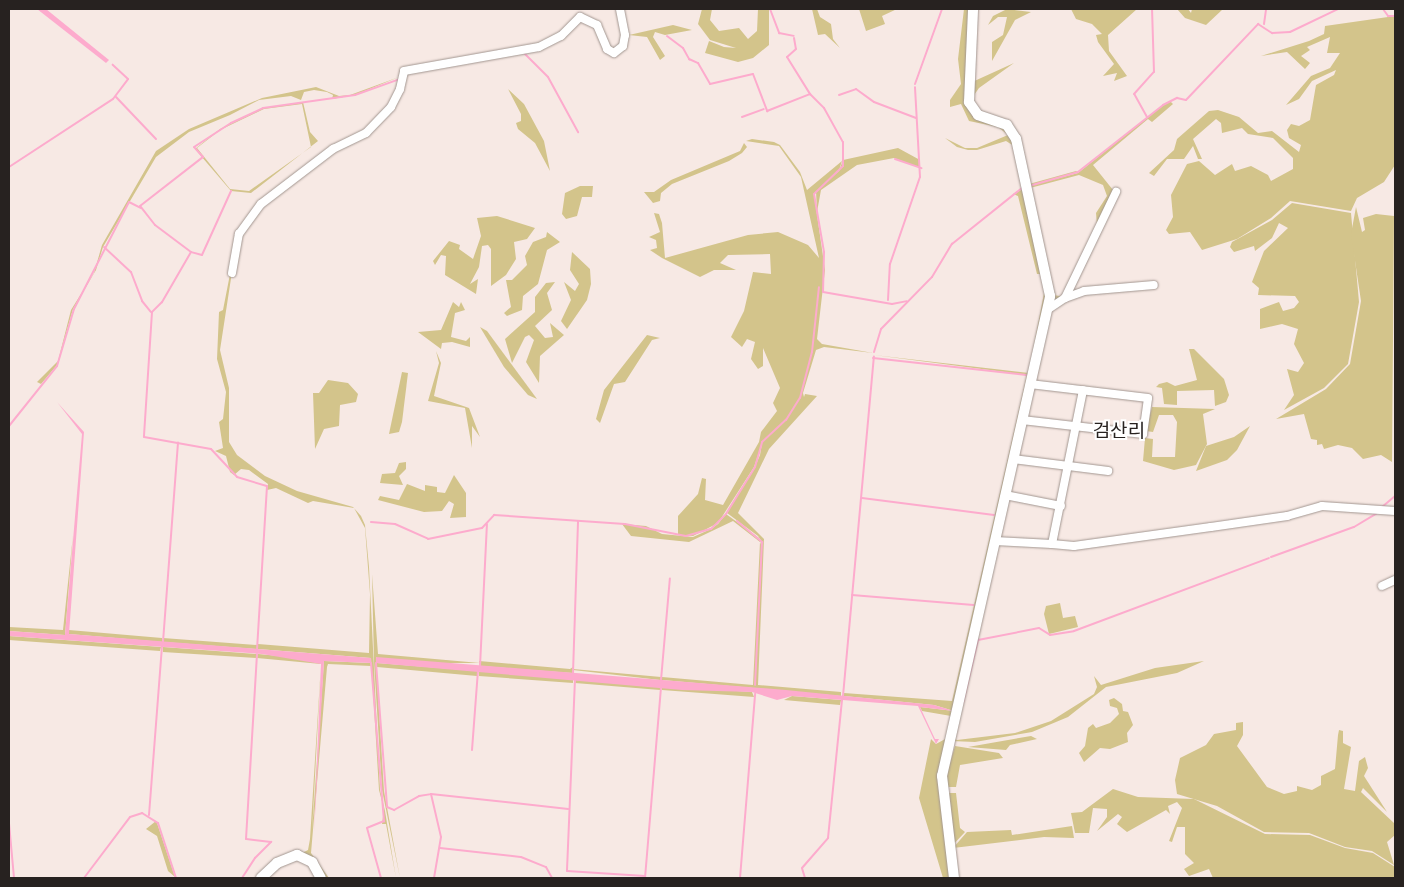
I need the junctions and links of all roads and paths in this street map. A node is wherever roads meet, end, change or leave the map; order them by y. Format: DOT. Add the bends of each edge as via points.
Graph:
graph roads {
  1 [pos="620,9"];
  2 [pos="972,9"];
  3 [pos="1116,192"];
  4 [pos="232,273"];
  5 [pos="1154,285"];
  6 [pos="1066,298"];
  7 [pos="1048,310"];
  8 [pos="1030,384"];
  9 [pos="1083,390"];
  10 [pos="1022,420"];
  11 [pos="1077,427"];
  12 [pos="1013,459"];
  13 [pos="1070,467"];
  14 [pos="1108,472"];
  15 [pos="1005,495"];
  16 [pos="1061,506"];
  17 [pos="1395,511"];
  18 [pos="995,541"];
  19 [pos="1052,544"];
  20 [pos="1395,580"];
  21 [pos="1382,586"];
  22 [pos="261,878"];
  23 [pos="321,878"];
  24 [pos="954,878"];
  1 -- 4 [label="street" via="625,34 623,46 614,53 607,49 596,25 580,17 561,36 539,46 404,71 391,107 366,134 318,158 261,204 239,234"];
  2 -- 7 [label="street" via="969,102 978,115 1006,125 1016,140 1049,284"];
  3 -- 6 [label="street"];
  5 -- 6 [label="street" via="1084,291"];
  6 -- 7 [label="street"];
  7 -- 8 [label="street"];
  8 -- 9 [label="street"];
  8 -- 10 [label="street"];
  9 -- 11 [label="street"];
  9 -- 11 [label="street" via="1148,398 1143,434"];
  10 -- 11 [label="street"];
  10 -- 12 [label="street"];
  11 -- 13 [label="street"];
  12 -- 13 [label="street"];
  12 -- 15 [label="street"];
  13 -- 14 [label="street"];
  13 -- 16 [label="street"];
  15 -- 16 [label="street"];
  15 -- 18 [label="street"];
  16 -- 19 [label="street"];
  17 -- 19 [label="street" via="1322,506 1287,516 1074,546"];
  18 -- 19 [label="street"];
  18 -- 24 [label="street" via="942,776"];
  20 -- 21 [label="street"];
  22 -- 23 [label="street" via="277,863 297,855 312,862"];
}
